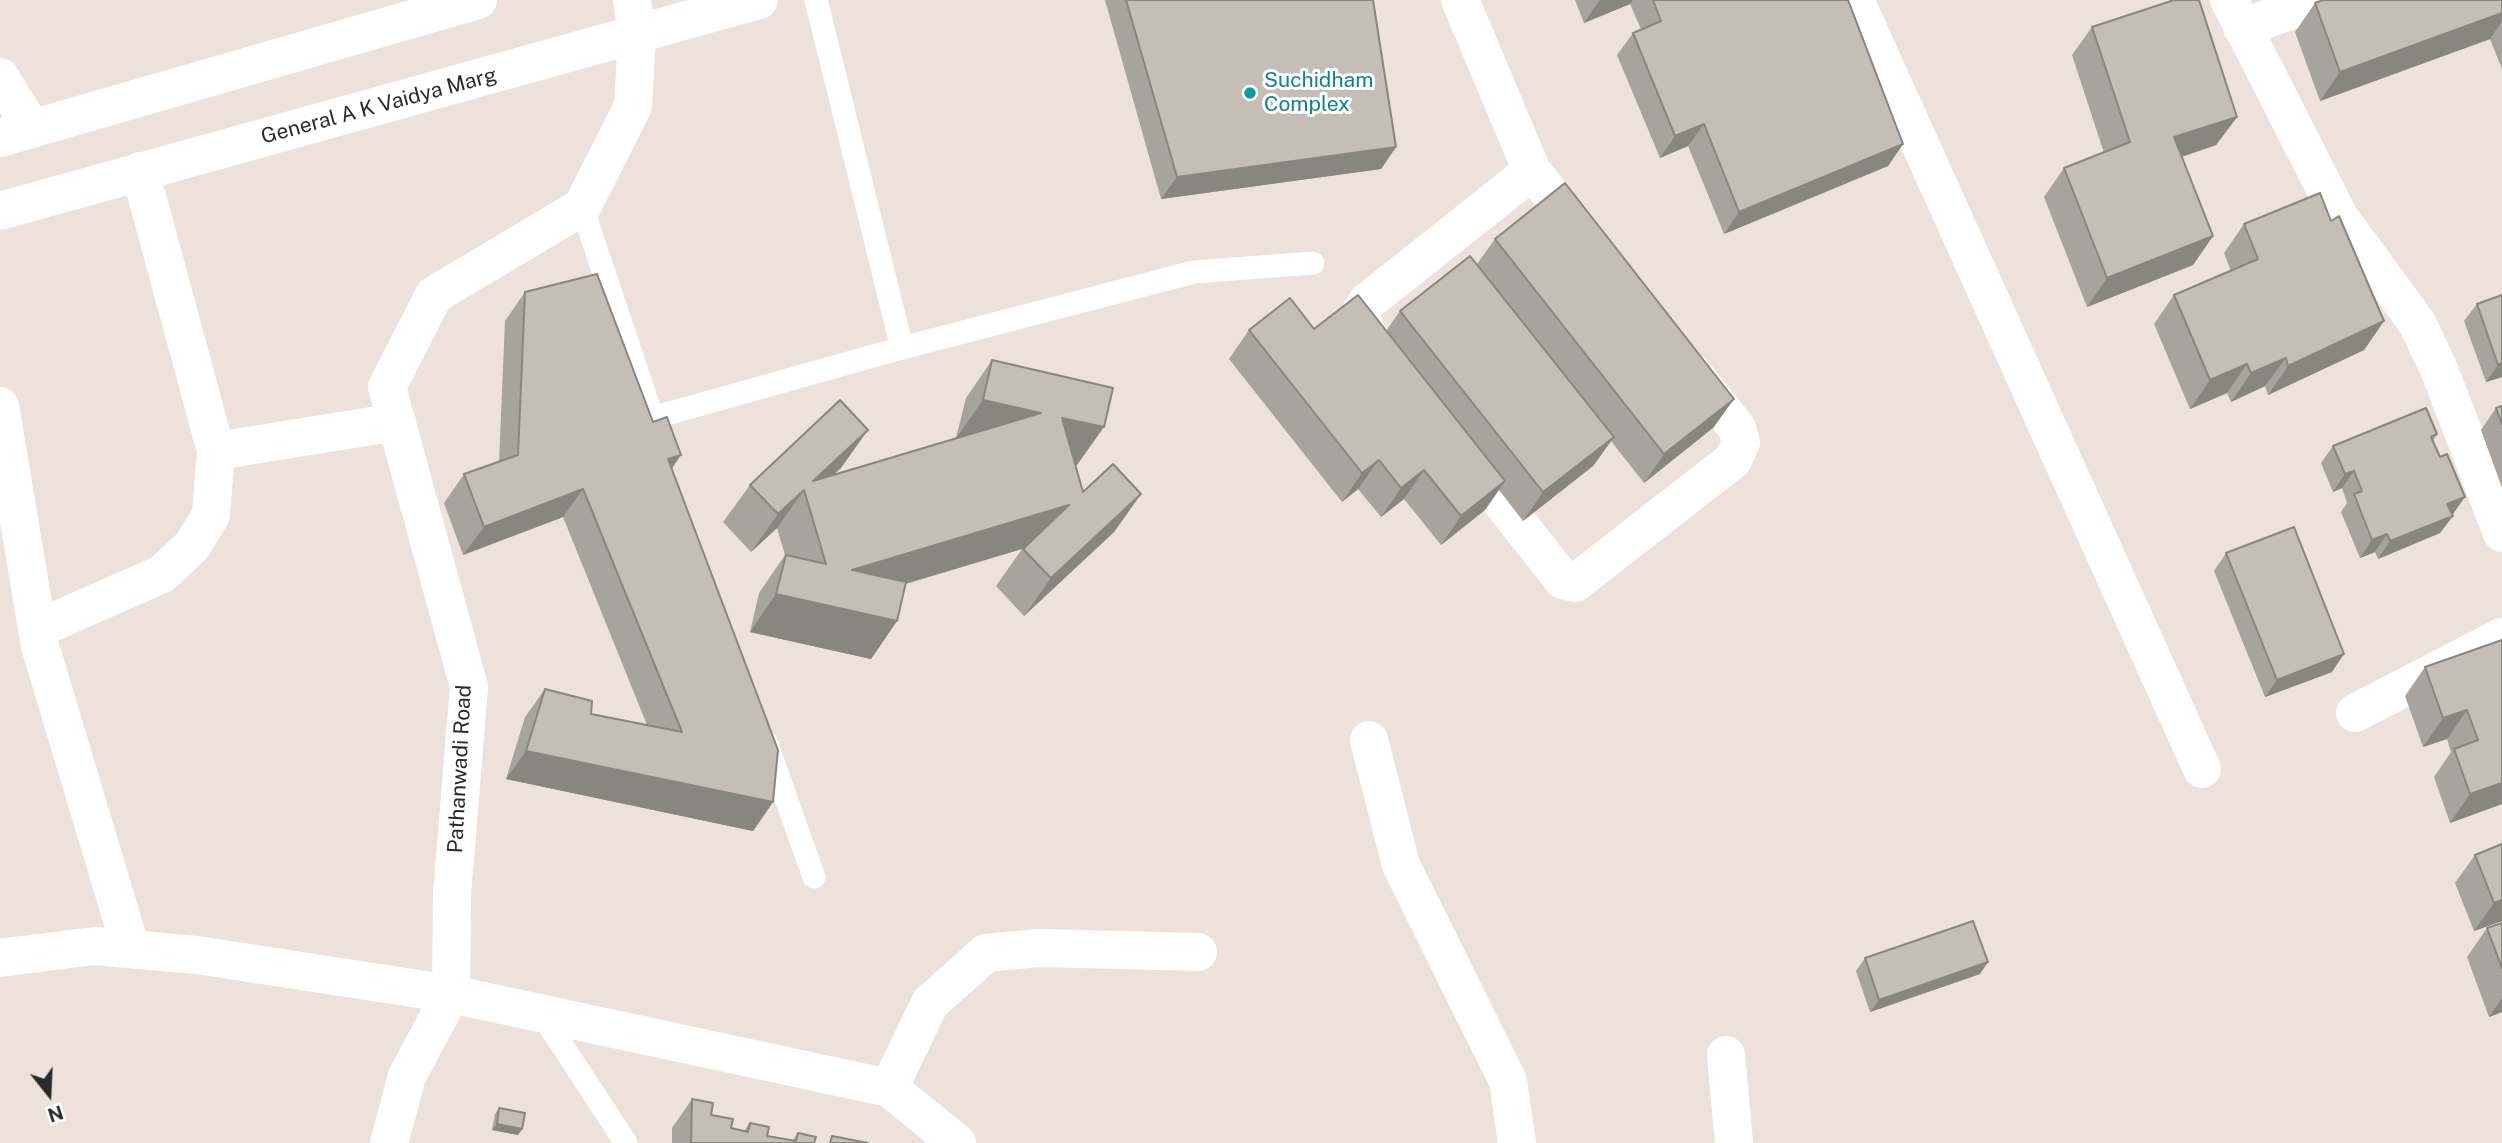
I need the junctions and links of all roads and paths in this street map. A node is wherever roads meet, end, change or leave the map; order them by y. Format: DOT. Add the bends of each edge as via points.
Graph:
graph roads {
  1 [pos="478,0"];
  2 [pos="759,0"];
  3 [pos="816,0"];
  4 [pos="1460,0"];
  5 [pos="1855,0"];
  6 [pos="2320,0"];
  7 [pos="2236,14"];
  8 [pos="634,17"];
  9 [pos="0,77"];
  10 [pos="16,133"];
  11 [pos="1532,171"];
  12 [pos="140,172"];
  13 [pos="582,207"];
  14 [pos="0,211"];
  15 [pos="1313,263"];
  16 [pos="1609,267"];
  17 [pos="1668,342"];
  18 [pos="902,348"];
  19 [pos="1401,376"];
  20 [pos="0,406"];
  21 [pos="652,418"];
  22 [pos="397,422"];
  23 [pos="1444,429"];
  24 [pos="216,451"];
  25 [pos="671,471"];
  26 [pos="2502,533"];
  27 [pos="37,629"];
  28 [pos="2502,637"];
  29 [pos="2355,713"];
  30 [pos="758,720"];
  31 [pos="1369,740"];
  32 [pos="2202,769"];
  33 [pos="814,877"];
  34 [pos="131,949"];
  35 [pos="1198,952"];
  36 [pos="0,958"];
  37 [pos="451,994"];
  38 [pos="541,1013"];
  39 [pos="1726,1055"];
  40 [pos="889,1088"];
  41 [pos="389,1143"];
  42 [pos="626,1143"];
  43 [pos="957,1143"];
  44 [pos="1517,1143"];
  45 [pos="1734,1143"];
  1 -- 10 [label="street"];
  2 -- 8 [label="street, General A K Vaidya Marg"];
  3 -- 18 [label="lane"];
  4 -- 11 [label="street"];
  5 -- 32 [label="street"];
  6 -- 7 [label="street"];
  7 -- 26 [label="street" via="2340,218 2417,323"];
  8 -- 12 [label="street, General A K Vaidya Marg"];
  8 -- 13 [label="street" via="632,106"];
  9 -- 10 [label="street"];
  11 -- 16 [label="street"];
  11 -- 19 [label="street" via="1367,302 1360,313 1367,333"];
  12 -- 14 [label="street, General A K Vaidya Marg"];
  12 -- 24 [label="street"];
  13 -- 21 [label="lane"];
  13 -- 22 [label="street, Pathanwadi Road" via="435,295 387,387"];
  15 -- 18 [label="lane" via="1194,272"];
  17 -- 23 [label="street" via="1737,428 1741,443 1733,460 1575,583 1563,580"];
  18 -- 21 [label="lane"];
  20 -- 27 [label="street"];
  21 -- 25 [label="lane"];
  22 -- 24 [label="street"];
  22 -- 37 [label="street, Pathanwadi Road" via="469,687 452,894"];
  24 -- 27 [label="street" via="211,515 192,546 163,574"];
  27 -- 34 [label="street"];
  28 -- 29 [label="street"];
  30 -- 33 [label="lane"];
  31 -- 44 [label="street" via="1401,865 1508,1081"];
  34 -- 36 [label="street" via="94,946"];
  34 -- 37 [label="street"];
  35 -- 40 [label="street" via="1039,948 986,953 930,1003"];
  37 -- 38 [label="street"];
  37 -- 41 [label="street" via="407,1076"];
  38 -- 40 [label="street"];
  38 -- 42 [label="lane"];
  39 -- 45 [label="street"];
  40 -- 43 [label="street"];
}
